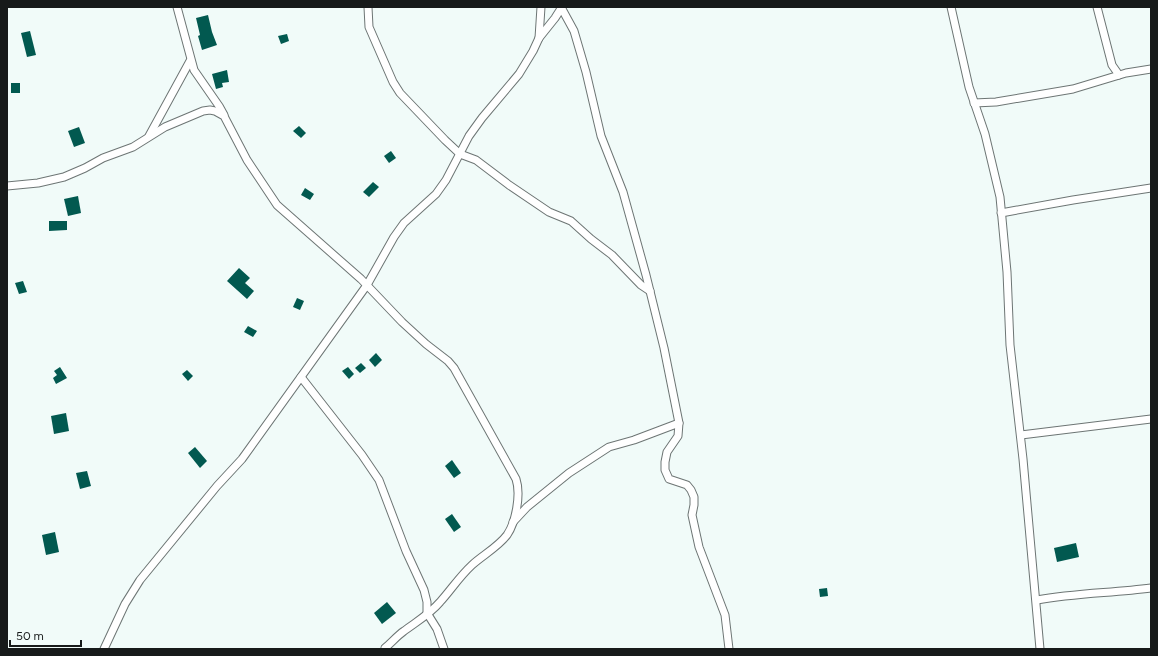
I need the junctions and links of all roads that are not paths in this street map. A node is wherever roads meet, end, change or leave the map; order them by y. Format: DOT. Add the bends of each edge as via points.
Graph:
graph roads {
  1 [pos="176,7"];
  2 [pos="368,7"];
  3 [pos="541,7"];
  4 [pos="951,7"];
  5 [pos="1097,7"];
  6 [pos="562,8"];
  7 [pos="538,38"];
  8 [pos="190,61"];
  9 [pos="1151,69"];
  10 [pos="1119,75"];
  11 [pos="974,103"];
  12 [pos="224,116"];
  13 [pos="148,137"];
  14 [pos="460,154"];
  15 [pos="7,186"];
  16 [pos="1151,188"];
  17 [pos="1001,213"];
  18 [pos="367,285"];
  19 [pos="650,291"];
  20 [pos="301,377"];
  21 [pos="1151,419"];
  22 [pos="679,422"];
  23 [pos="1021,435"];
  24 [pos="513,522"];
  25 [pos="1151,588"];
  26 [pos="1037,600"];
  27 [pos="428,613"];
  28 [pos="385,648"];
  29 [pos="104,649"];
  30 [pos="444,649"];
  31 [pos="729,649"];
  32 [pos="1040,649"];
  1 -- 8 [label="street"];
  2 -- 14 [label="street" via="369,27 393,82 400,93"];
  3 -- 7 [label="street"];
  4 -- 11 [label="street"];
  5 -- 10 [label="street" via="1112,65"];
  6 -- 7 [label="street"];
  6 -- 19 [label="street" via="574,31 600,136 622,192"];
  7 -- 14 [label="street" via="519,74 482,118"];
  8 -- 12 [label="street"];
  8 -- 13 [label="street"];
  9 -- 10 [label="street"];
  10 -- 11 [label="street" via="1073,89 996,102"];
  11 -- 17 [label="street" via="985,134 1000,197"];
  12 -- 13 [label="street" via="210,110 203,111"];
  12 -- 18 [label="street" via="277,205"];
  13 -- 15 [label="street" via="134,147 103,158 64,177"];
  14 -- 18 [label="street" via="436,194 404,223 394,237"];
  14 -- 19 [label="street" via="476,160 550,212 571,221"];
  16 -- 17 [label="street"];
  17 -- 23 [label="street" via="1010,345"];
  18 -- 20 [label="street"];
  18 -- 24 [label="street" via="402,322 454,368 516,479 518,494"];
  19 -- 22 [label="street"];
  20 -- 27 [label="street" via="379,480 424,590"];
  20 -- 29 [label="street" via="242,459 212,491 140,580 125,604"];
  21 -- 23 [label="street"];
  22 -- 24 [label="street" via="609,447 569,473"];
  22 -- 31 [label="street" via="678,436 668,452 665,470 669,479 687,485 694,497 692,515 699,547 725,614"];
  23 -- 26 [label="street"];
  24 -- 27 [label="street" via="507,535 458,578 440,603"];
  25 -- 26 [label="street" via="1063,595"];
  26 -- 32 [label="street"];
  27 -- 28 [label="street"];
  27 -- 30 [label="street"];
}
